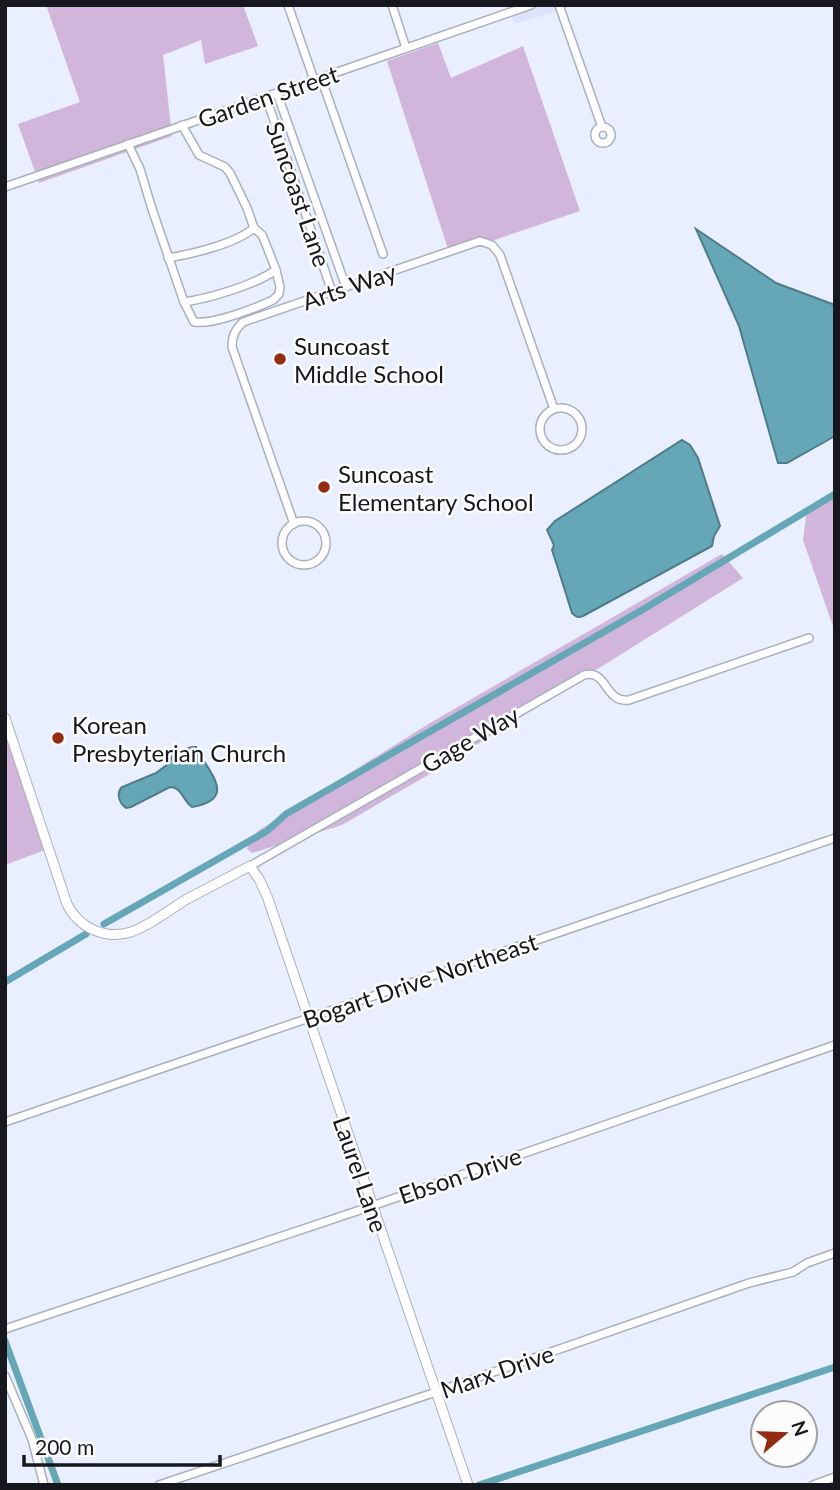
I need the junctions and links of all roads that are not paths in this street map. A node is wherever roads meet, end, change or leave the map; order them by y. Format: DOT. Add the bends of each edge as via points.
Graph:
graph roads {
  1 [pos="288,5"];
  2 [pos="391,5"];
  3 [pos="531,5"];
  4 [pos="559,5"];
  5 [pos="406,48"];
  6 [pos="317,79"];
  7 [pos="277,93"];
  8 [pos="266,97"];
  9 [pos="182,125"];
  10 [pos="601,127"];
  11 [pos="128,144"];
  12 [pos="5,187"];
  13 [pos="254,229"];
  14 [pos="383,254"];
  15 [pos="169,258"];
  16 [pos="276,270"];
  17 [pos="346,287"];
  18 [pos="332,292"];
  19 [pos="184,302"];
  20 [pos="554,409"];
  21 [pos="294,524"];
  22 [pos="809,638"];
  23 [pos="5,718"];
  24 [pos="835,838"];
  25 [pos="250,866"];
  26 [pos="309,1017"];
  27 [pos="835,1045"];
  28 [pos="5,1122"];
  29 [pos="372,1206"];
  30 [pos="835,1254"];
  31 [pos="5,1329"];
  32 [pos="5,1376"];
  33 [pos="436,1392"];
  34 [pos="835,1477"];
  35 [pos="44,1485"];
  36 [pos="159,1485"];
  37 [pos="468,1485"];
  38 [pos="813,1485"];
  1 -- 6 [label="street"];
  2 -- 5 [label="street"];
  3 -- 5 [label="street, Garden Street"];
  4 -- 10 [label="street"];
  5 -- 6 [label="street, Garden Street"];
  6 -- 7 [label="street, Garden Street"];
  6 -- 14 [label="street"];
  7 -- 8 [label="street, Garden Street"];
  7 -- 17 [label="street, Suncoast Lane"];
  8 -- 9 [label="street, Garden Street"];
  8 -- 18 [label="street, Suncoast Lane"];
  9 -- 11 [label="street, Garden Street"];
  9 -- 13 [label="street" via="199,155 230,173"];
  11 -- 12 [label="street, Garden Street"];
  11 -- 15 [label="street"];
  13 -- 15 [label="street" via="231,241"];
  13 -- 16 [label="street" via="262,236"];
  15 -- 19 [label="street"];
  16 -- 19 [label="street" via="264,278"];
  16 -- 19 [label="street" via="279,294 264,304 202,323 194,322"];
  17 -- 18 [label="street, Arts Way"];
  17 -- 20 [label="street, Arts Way" via="480,241 492,245 500,254"];
  18 -- 21 [label="street, Arts Way" via="243,322 232,337"];
  20 -- 20 [label="street" via="573,411 581,422 582,435 575,446 562,451 550,448 539,430 543,417"];
  21 -- 21 [label="street" via="284,534 286,556 298,565 313,563 323,554 323,534 314,524"];
  22 -- 25 [label="street, Gage Way" via="629,700 615,698 598,676 584,675"];
  23 -- 25 [label="street, Gage Way" via="70,911 82,924 104,933 127,933"];
  24 -- 26 [label="street, Bogart Drive Northeast"];
  25 -- 26 [label="street, Laurel Lane" via="264,887"];
  26 -- 28 [label="street, Bogart Drive Northeast"];
  26 -- 29 [label="street, Laurel Lane"];
  27 -- 29 [label="street, Ebson Drive"];
  29 -- 31 [label="street, Ebson Drive"];
  29 -- 33 [label="street, Laurel Lane"];
  30 -- 33 [label="street, Marx Drive"];
  32 -- 35 [label="street" via="32,1440"];
  33 -- 36 [label="street, Marx Drive"];
  33 -- 37 [label="street, Laurel Lane"];
  34 -- 38 [label="street"];
}
